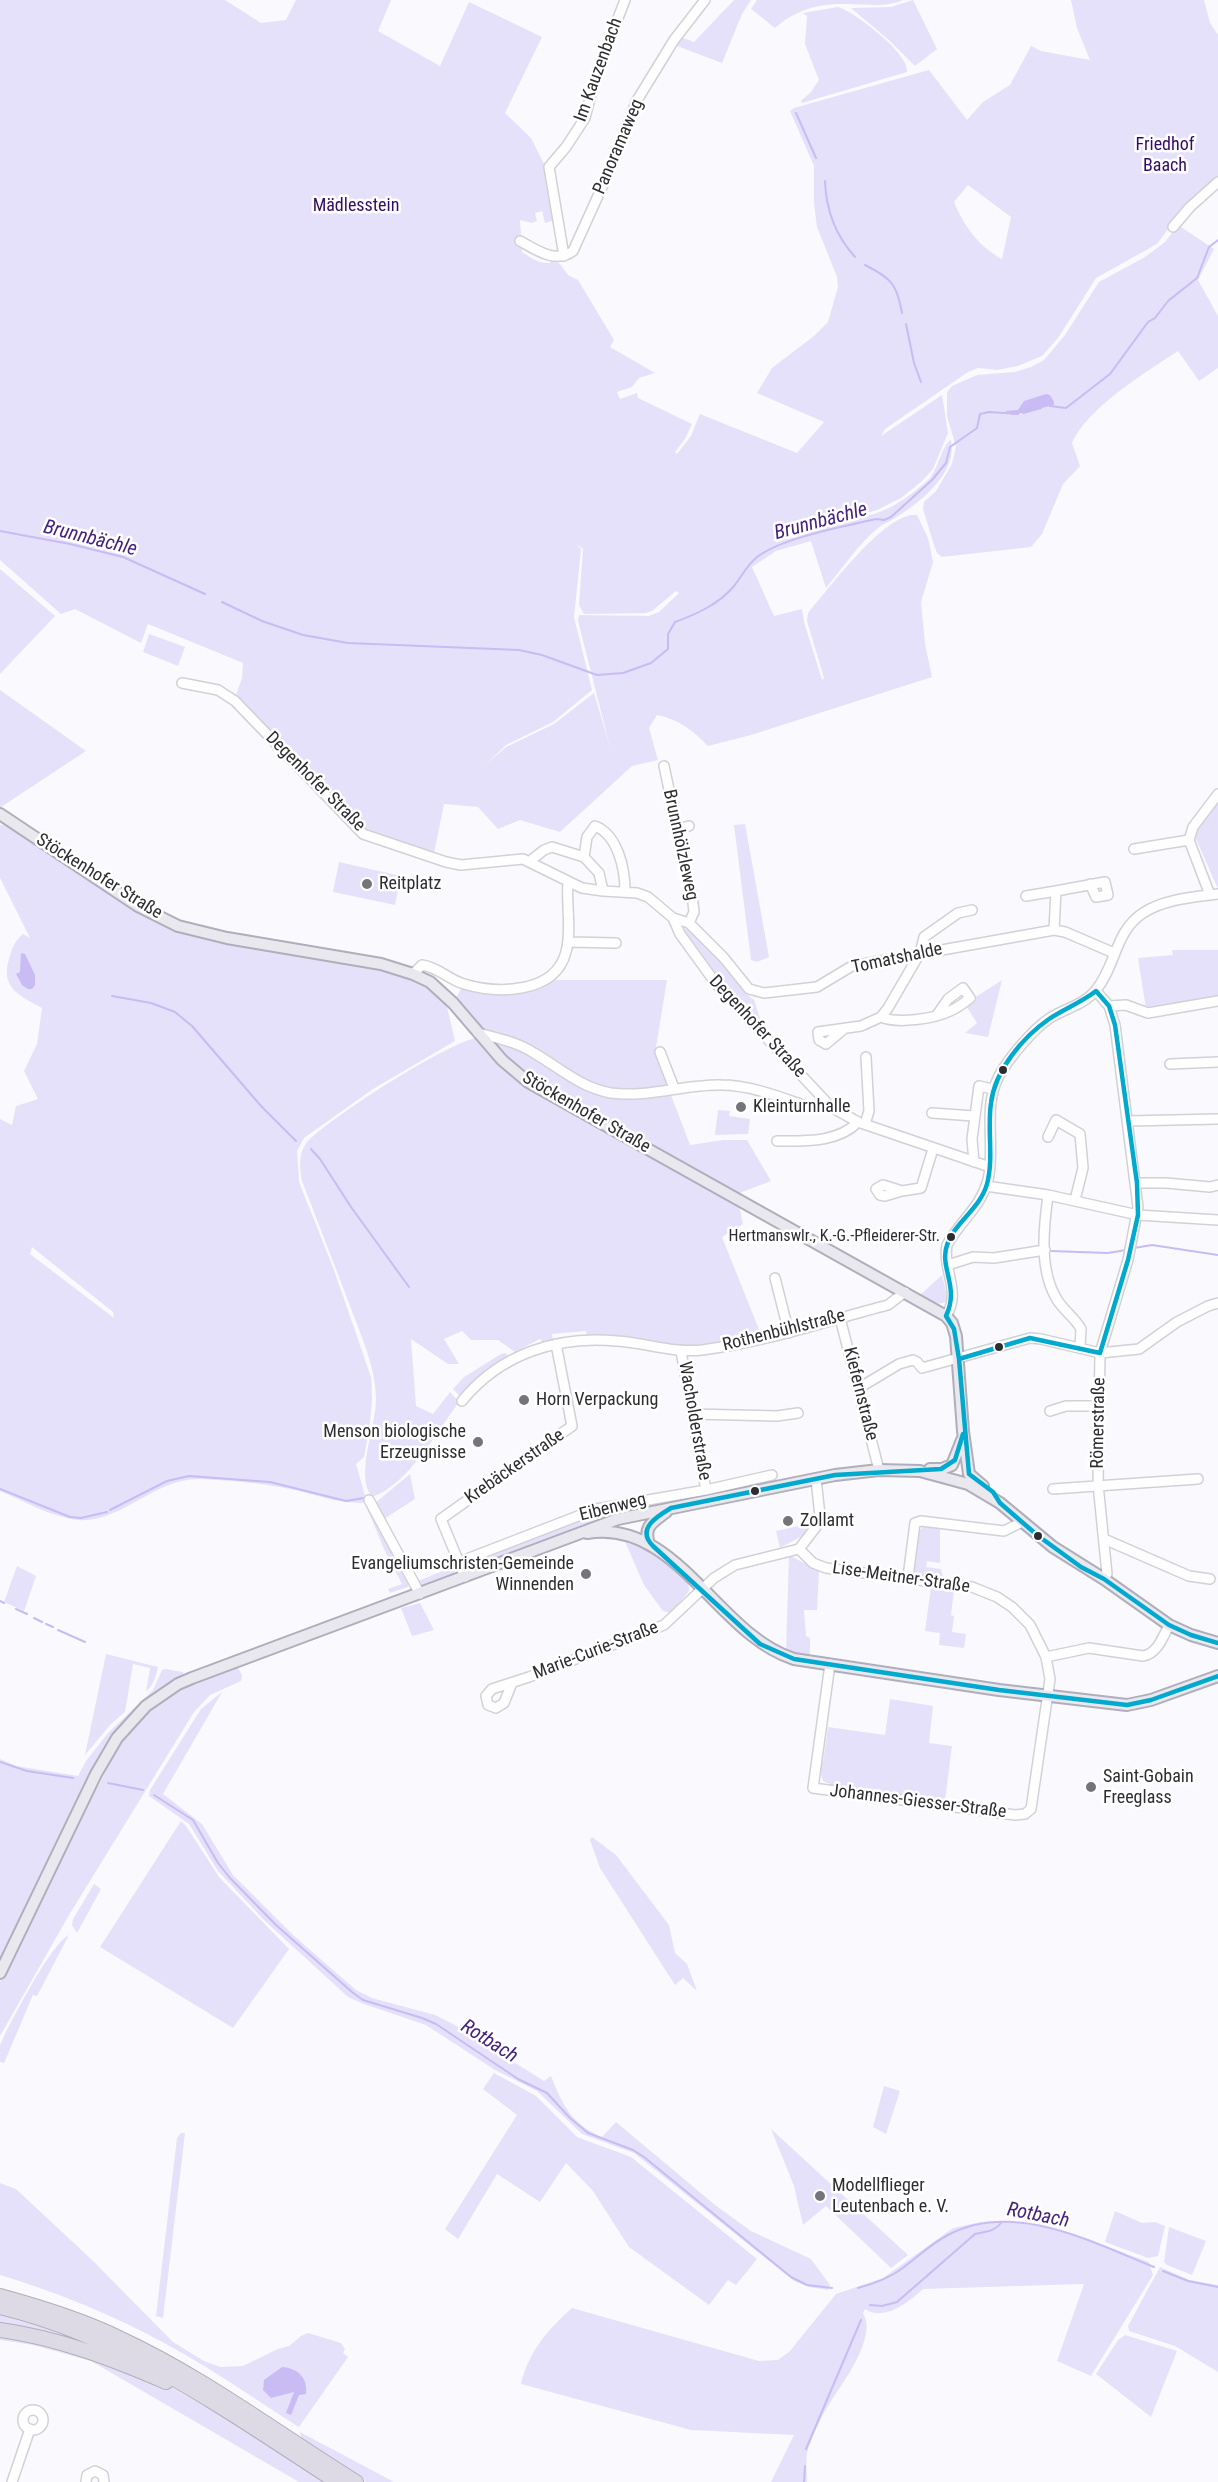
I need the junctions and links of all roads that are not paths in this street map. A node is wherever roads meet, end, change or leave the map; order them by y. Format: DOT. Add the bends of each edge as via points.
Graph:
graph roads {
  1 [pos="625,0"];
  2 [pos="705,0"];
  3 [pos="1218,182"];
  4 [pos="1173,228"];
  5 [pos="520,241"];
  6 [pos="564,256"];
  7 [pos="182,683"];
  8 [pos="664,766"];
  9 [pos="1218,794"];
  10 [pos="0,814"];
  11 [pos="689,826"];
  12 [pos="677,829"];
  13 [pos="1188,840"];
  14 [pos="1134,849"];
  15 [pos="584,857"];
  16 [pos="530,861"];
  17 [pos="568,883"];
  18 [pos="1090,884"];
  19 [pos="603,891"];
  20 [pos="625,891"];
  21 [pos="1056,891"];
  22 [pos="1214,895"];
  23 [pos="1026,896"];
  24 [pos="972,909"];
  25 [pos="673,918"];
  26 [pos="689,923"];
  27 [pos="1054,930"];
  28 [pos="568,942"];
  29 [pos="616,944"];
  30 [pos="920,953"];
  31 [pos="1114,953"];
  32 [pos="414,974"];
  33 [pos="1096,991"];
  34 [pos="1218,1001"];
  35 [pos="1109,1006"];
  36 [pos="937,1015"];
  37 [pos="881,1017"];
  38 [pos="844,1029"];
  39 [pos="478,1033"];
  40 [pos="660,1052"];
  41 [pos="866,1057"];
  42 [pos="1218,1062"];
  43 [pos="1170,1064"];
  44 [pos="675,1088"];
  45 [pos="993,1089"];
  46 [pos="825,1102"];
  47 [pos="932,1113"];
  48 [pos="974,1116"];
  49 [pos="1218,1119"];
  50 [pos="1128,1121"];
  51 [pos="861,1123"];
  52 [pos="1048,1137"];
  53 [pos="777,1141"];
  54 [pos="933,1149"];
  55 [pos="974,1162"];
  56 [pos="990,1167"];
  57 [pos="1137,1183"];
  58 [pos="1218,1185"];
  59 [pos="986,1186"];
  60 [pos="902,1191"];
  61 [pos="1048,1195"];
  62 [pos="1075,1200"];
  63 [pos="1138,1215"];
  64 [pos="1218,1220"];
  65 [pos="1046,1250"];
  66 [pos="948,1265"];
  67 [pos="775,1278"];
  68 [pos="905,1292"];
  69 [pos="1218,1303"];
  70 [pos="946,1316"];
  71 [pos="840,1317"];
  72 [pos="789,1333"];
  73 [pos="556,1344"];
  74 [pos="1080,1347"];
  75 [pos="681,1351"];
  76 [pos="1100,1353"];
  77 [pos="959,1359"];
  78 [pos="859,1388"];
  79 [pos="462,1401"];
  80 [pos="1100,1406"];
  81 [pos="1050,1411"];
  82 [pos="798,1413"];
  83 [pos="693,1414"];
  84 [pos="963,1431"];
  85 [pos="879,1470"];
  86 [pos="920,1471"];
  87 [pos="772,1475"];
  88 [pos="816,1479"];
  89 [pos="1198,1479"];
  90 [pos="1098,1484"];
  91 [pos="706,1490"];
  92 [pos="1053,1490"];
  93 [pos="369,1500"];
  94 [pos="1000,1503"];
  95 [pos="671,1508"];
  96 [pos="1022,1522"];
  97 [pos="569,1536"];
  98 [pos="1104,1539"];
  99 [pos="649,1544"];
  100 [pos="799,1549"];
  101 [pos="459,1562"];
  102 [pos="465,1577"];
  103 [pos="908,1578"];
  104 [pos="1104,1579"];
  105 [pos="1210,1579"];
  106 [pos="702,1589"];
  107 [pos="420,1594"];
  108 [pos="1169,1625"];
  109 [pos="1218,1643"];
  110 [pos="1046,1658"];
  111 [pos="830,1665"];
  112 [pos="1218,1676"];
  113 [pos="512,1683"];
  114 [pos="1048,1696"];
  115 [pos="0,1973"];
  116 [pos="0,2296"];
  117 [pos="0,2307"];
  118 [pos="0,2330"];
  119 [pos="192,2388"];
  120 [pos="30,2429"];
  121 [pos="12,2482"];
  122 [pos="86,2482"];
  123 [pos="104,2482"];
  124 [pos="337,2482"];
  125 [pos="356,2482"];
  1 -- 6 [label="street, Im Kauzenbach" via="596,75 585,118 549,167"];
  2 -- 6 [label="street, Panoramaweg" via="674,40 636,102 576,246"];
  3 -- 4 [label="street"];
  5 -- 6 [label="street" via="548,255"];
  7 -- 16 [label="street, Degenhofer Straße" via="218,690 235,701 363,834 461,865"];
  8 -- 12 [label="street, Brunnhölzleweg"];
  9 -- 13 [label="street"];
  10 -- 32 [label="main road, Stöckenhofer Straße" via="138,906 178,926 381,964"];
  11 -- 12 [label="street"];
  12 -- 26 [label="street, Brunnhölzleweg" via="693,903"];
  13 -- 14 [label="street"];
  13 -- 22 [label="street"];
  15 -- 16 [label="street" via="552,847"];
  15 -- 19 [label="street" via="599,873"];
  15 -- 20 [label="street" via="590,832 596,826 603,829 625,870"];
  16 -- 17 [label="street, Degenhofer Straße"];
  17 -- 19 [label="street, Degenhofer Straße"];
  17 -- 28 [label="street"];
  18 -- 21 [label="street"];
  19 -- 20 [label="street, Degenhofer Straße"];
  20 -- 25 [label="street, Degenhofer Straße" via="648,897"];
  21 -- 23 [label="street"];
  21 -- 27 [label="street"];
  22 -- 31 [label="street" via="1150,908 1126,929"];
  24 -- 30 [label="street" via="958,913 924,937"];
  25 -- 26 [label="street, Tomatshalde"];
  25 -- 46 [label="street, Degenhofer Straße" via="717,986"];
  26 -- 30 [label="street, Tomatshalde" via="756,992 817,987 852,966"];
  27 -- 30 [label="street, Tomatshalde"];
  27 -- 31 [label="street, Tomatshalde"];
  28 -- 29 [label="street"];
  28 -- 32 [label="street" via="559,967 544,980 523,988 482,988 454,981 422,965"];
  30 -- 37 [label="street"];
  31 -- 33 [label="street"];
  32 -- 39 [label="main road, Stöckenhofer Straße" via="430,982 453,1003"];
  33 -- 35 [label="street, Römerstraße"];
  33 -- 45 [label="street" via="1040,1027 1005,1066"];
  34 -- 35 [label="street" via="1148,1012 1126,1005"];
  35 -- 50 [label="street, Römerstraße"];
  36 -- 37 [label="street" via="902,1021"];
  37 -- 38 [label="street"];
  39 -- 44 [label="street" via="523,1047 574,1080 597,1089 626,1094"];
  39 -- 68 [label="main road, Stöckenhofer Straße" via="528,1082"];
  40 -- 44 [label="street"];
  41 -- 51 [label="street" via="869,1111"];
  42 -- 43 [label="street"];
  44 -- 46 [label="street" via="723,1084 806,1106"];
  45 -- 48 [label="street" via="979,1086"];
  45 -- 56 [label="street"];
  46 -- 51 [label="street, Degenhofer Straße"];
  47 -- 48 [label="street"];
  48 -- 55 [label="street"];
  49 -- 50 [label="street"];
  50 -- 57 [label="street, Römerstraße"];
  51 -- 53 [label="street" via="816,1140"];
  51 -- 54 [label="street, Degenhofer Straße"];
  52 -- 62 [label="street" via="1056,1120 1080,1134 1083,1168"];
  54 -- 55 [label="street, Degenhofer Straße"];
  54 -- 60 [label="street" via="921,1188"];
  55 -- 56 [label="street, Degenhofer Straße"];
  56 -- 59 [label="street"];
  57 -- 58 [label="street"];
  57 -- 63 [label="street, Römerstraße"];
  59 -- 61 [label="street"];
  59 -- 66 [label="street" via="979,1203 947,1245"];
  61 -- 62 [label="street"];
  61 -- 65 [label="street"];
  62 -- 63 [label="street"];
  63 -- 64 [label="street"];
  63 -- 76 [label="street, Römerstraße"];
  65 -- 66 [label="street" via="973,1257"];
  65 -- 74 [label="street" via="1055,1298 1081,1329"];
  66 -- 70 [label="street" via="954,1293"];
  67 -- 72 [label="street"];
  68 -- 70 [label="main road, Stöckenhofer Straße"];
  68 -- 71 [label="street, Rothenbühlstraße" via="888,1305"];
  69 -- 76 [label="street" via="1177,1322 1139,1349"];
  70 -- 77 [label="main road" via="954,1329"];
  71 -- 72 [label="street, Rothenbühlstraße"];
  71 -- 78 [label="street, Kiefernstraße"];
  72 -- 75 [label="street, Rothenbühlstraße" via="745,1344"];
  73 -- 75 [label="street, Rothenbühlstraße" via="617,1341"];
  73 -- 79 [label="street, Rothenbühlstraße" via="534,1348 501,1367"];
  73 -- 101 [label="street, Krebäckerstraße" via="572,1426 441,1519"];
  74 -- 76 [label="street"];
  74 -- 77 [label="street" via="1030,1338"];
  75 -- 83 [label="street, Wacholderstraße"];
  76 -- 80 [label="street, Römerstraße"];
  77 -- 78 [label="street" via="922,1368 918,1362 904,1362"];
  77 -- 84 [label="main road"];
  78 -- 85 [label="street, Kiefernstraße"];
  80 -- 81 [label="street" via="1066,1406"];
  80 -- 90 [label="street, Römerstraße"];
  82 -- 83 [label="street"];
  83 -- 91 [label="street, Wacholderstraße"];
  84 -- 86 [label="main road" via="952,1465"];
  84 -- 94 [label="main road" via="969,1473 993,1492"];
  85 -- 86 [label="main road"];
  85 -- 88 [label="main road"];
  86 -- 94 [label="main road" via="957,1479"];
  87 -- 91 [label="street, Eibenweg"];
  88 -- 95 [label="main road"];
  88 -- 100 [label="street" via="820,1516"];
  89 -- 90 [label="street"];
  90 -- 92 [label="street"];
  90 -- 98 [label="street, Römerstraße"];
  91 -- 101 [label="street, Eibenweg" via="596,1509"];
  93 -- 107 [label="street"];
  94 -- 96 [label="main road"];
  95 -- 97 [label="main road" via="618,1519"];
  95 -- 99 [label="main road" via="648,1527"];
  96 -- 103 [label="street" via="1004,1531 915,1523"];
  96 -- 104 [label="main road" via="1066,1557"];
  97 -- 99 [label="main road" via="610,1532"];
  97 -- 102 [label="main road"];
  98 -- 104 [label="street, Römerstraße"];
  98 -- 105 [label="street" via="1189,1576"];
  99 -- 106 [label="main road"];
  100 -- 103 [label="street, Lise-Meitner-Straße" via="813,1563 826,1568"];
  100 -- 106 [label="street, Marie-Curie-Straße" via="735,1566"];
  101 -- 102 [label="street, Krebäckerstraße"];
  102 -- 107 [label="main road"];
  103 -- 110 [label="street, Lise-Meitner-Straße" via="972,1587 997,1597 1030,1625"];
  104 -- 108 [label="main road"];
  106 -- 111 [label="main road" via="763,1646 794,1659"];
  106 -- 113 [label="street, Marie-Curie-Straße" via="664,1625"];
  107 -- 115 [label="main road" via="178,1684 153,1701 131,1721 105,1756"];
  108 -- 109 [label="main road"];
  108 -- 110 [label="street" via="1148,1655 1089,1648"];
  110 -- 114 [label="street, Lise-Meitner-Straße"];
  111 -- 114 [label="main road"];
  111 -- 114 [label="street, Johannes-Giesser-Straße" via="813,1788 1025,1814 1033,1805"];
  112 -- 114 [label="main road" via="1127,1705"];
  116 -- 125 [label="highway" via="74,2319 149,2353 199,2380"];
  117 -- 119 [label="highway" via="99,2340"];
  118 -- 119 [label="highway" via="75,2347 178,2387"];
  119 -- 124 [label="highway"];
  120 -- 121 [label="street"];
  122 -- 123 [label="street" via="87,2475 95,2471 103,2475"];
}
